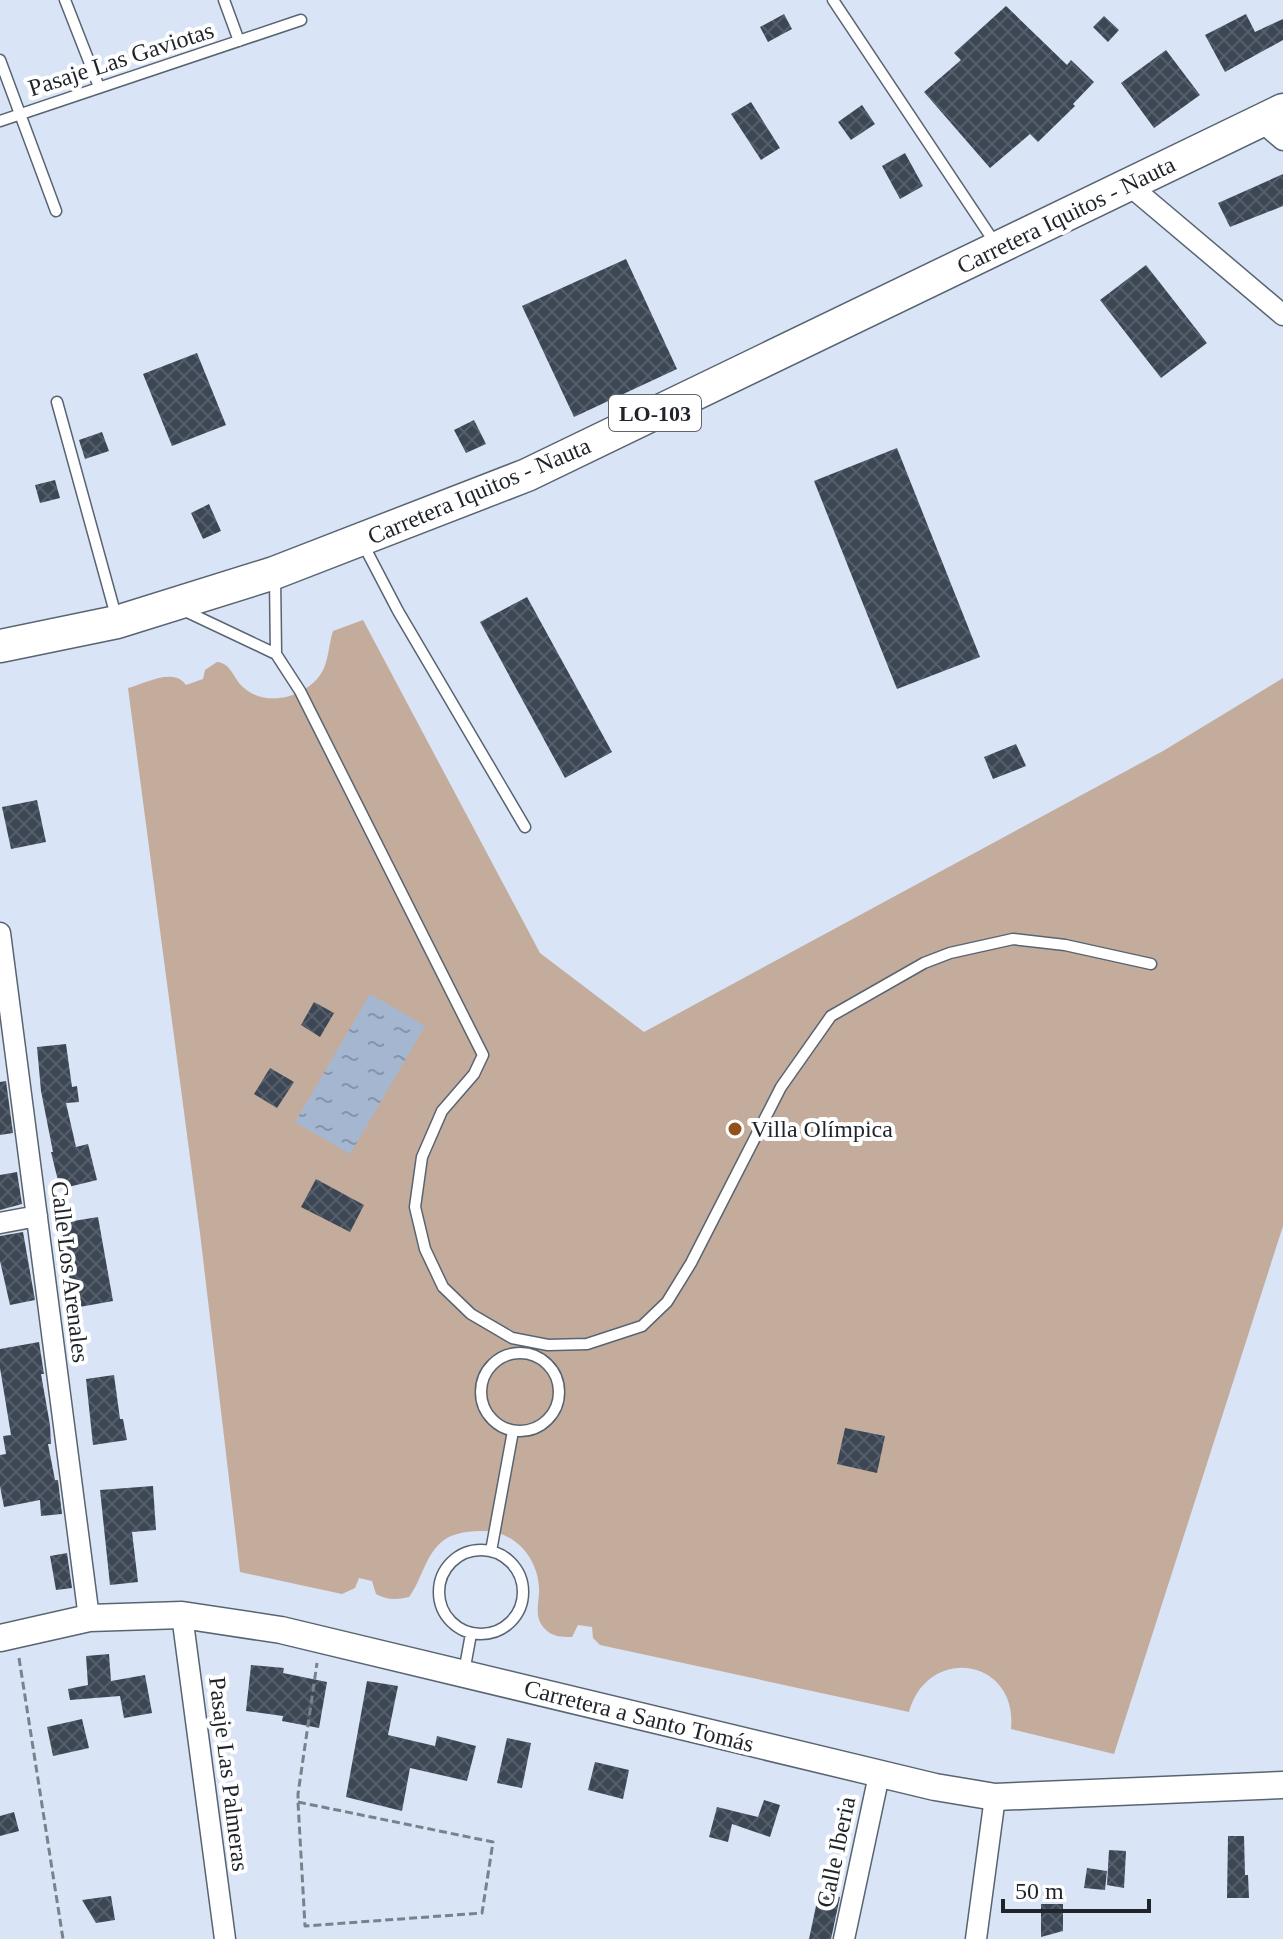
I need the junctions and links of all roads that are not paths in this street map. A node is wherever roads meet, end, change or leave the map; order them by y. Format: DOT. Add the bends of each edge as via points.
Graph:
graph roads {
  1 [pos="65,0"];
  2 [pos="224,0"];
  3 [pos="833,0"];
  4 [pos="301,20"];
  5 [pos="239,41"];
  6 [pos="0,60"];
  7 [pos="99,87"];
  8 [pos="20,114"];
  9 [pos="0,121"];
  10 [pos="1276,124"];
  11 [pos="1129,185"];
  12 [pos="56,211"];
  13 [pos="999,248"];
  14 [pos="1283,315"];
  15 [pos="57,402"];
  16 [pos="361,541"];
  17 [pos="274,573"];
  18 [pos="172,605"];
  19 [pos="117,622"];
  20 [pos="0,646"];
  21 [pos="276,654"];
  22 [pos="525,827"];
  23 [pos="0,933"];
  24 [pos="1151,964"];
  25 [pos="4,987"];
  26 [pos="9,1078"];
  27 [pos="37,1216"];
  28 [pos="0,1223"];
  29 [pos="531,1342"];
  30 [pos="529,1355"];
  31 [pos="513,1431"];
  32 [pos="491,1551"];
  33 [pos="182,1615"];
  34 [pos="89,1618"];
  35 [pos="471,1634"];
  36 [pos="8,1636"];
  37 [pos="464,1673"];
  38 [pos="879,1775"];
  39 [pos="1283,1785"];
  40 [pos="995,1797"];
  41 [pos="225,1939"];
  42 [pos="844,1939"];
  43 [pos="976,1939"];
  1 -- 7 [label="lane"];
  2 -- 5 [label="lane"];
  3 -- 13 [label="lane"];
  4 -- 5 [label="lane, Pasaje Las Gaviotas"];
  5 -- 7 [label="lane, Pasaje Las Gaviotas"];
  6 -- 8 [label="lane"];
  7 -- 8 [label="lane, Pasaje Las Gaviotas"];
  8 -- 9 [label="lane, Pasaje Las Gaviotas"];
  8 -- 12 [label="lane"];
  10 -- 11 [label="main road, Carretera Iquitos - Nauta / LO-103"];
  11 -- 13 [label="main road, Carretera Iquitos - Nauta / LO-103"];
  11 -- 14 [label="street"];
  13 -- 16 [label="main road, Carretera Iquitos - Nauta / LO-103" via="527,475"];
  15 -- 19 [label="lane"];
  16 -- 17 [label="main road, Carretera Iquitos - Nauta / LO-103"];
  16 -- 22 [label="lane"];
  17 -- 18 [label="main road, Carretera Iquitos - Nauta / LO-103"];
  17 -- 21 [label="lane"];
  18 -- 19 [label="main road, Carretera Iquitos - Nauta / LO-103"];
  18 -- 21 [label="lane"];
  19 -- 20 [label="main road, Carretera Iquitos - Nauta / LO-103"];
  21 -- 29 [label="lane" via="300,691 483,1055 460,1094 442,1111 422,1157 415,1207 425,1249 443,1287 471,1314 512,1338"];
  23 -- 25 [label="street, Calle Los Arenales"];
  24 -- 29 [label="lane" via="1013,939 924,963 831,1016 781,1087 667,1302 642,1326 587,1344"];
  25 -- 26 [label="street, Calle Los Arenales"];
  26 -- 27 [label="street, Calle Los Arenales"];
  27 -- 28 [label="street"];
  27 -- 34 [label="street, Calle Los Arenales"];
  29 -- 30 [label="lane"];
  30 -- 31 [label="lane" via="553,1370 559,1399 543,1425"];
  30 -- 31 [label="lane" via="498,1360 481,1386 488,1415"];
  31 -- 32 [label="lane"];
  32 -- 35 [label="lane" via="459,1556 439,1582 445,1614"];
  32 -- 35 [label="lane" via="517,1570 523,1602 503,1628"];
  33 -- 34 [label="street, Carretera a Santo Tomás"];
  33 -- 37 [label="street, Carretera a Santo Tomás" via="281,1630"];
  33 -- 41 [label="street, Pasaje Las Palmeras"];
  34 -- 36 [label="street, Carretera a Santo Tomás"];
  35 -- 37 [label="lane"];
  37 -- 38 [label="street, Carretera a Santo Tomás"];
  38 -- 40 [label="street, Carretera a Santo Tomás"];
  38 -- 42 [label="street, Calle Iberia"];
  39 -- 40 [label="street, Carretera a Santo Tomás"];
  40 -- 43 [label="street"];
}
